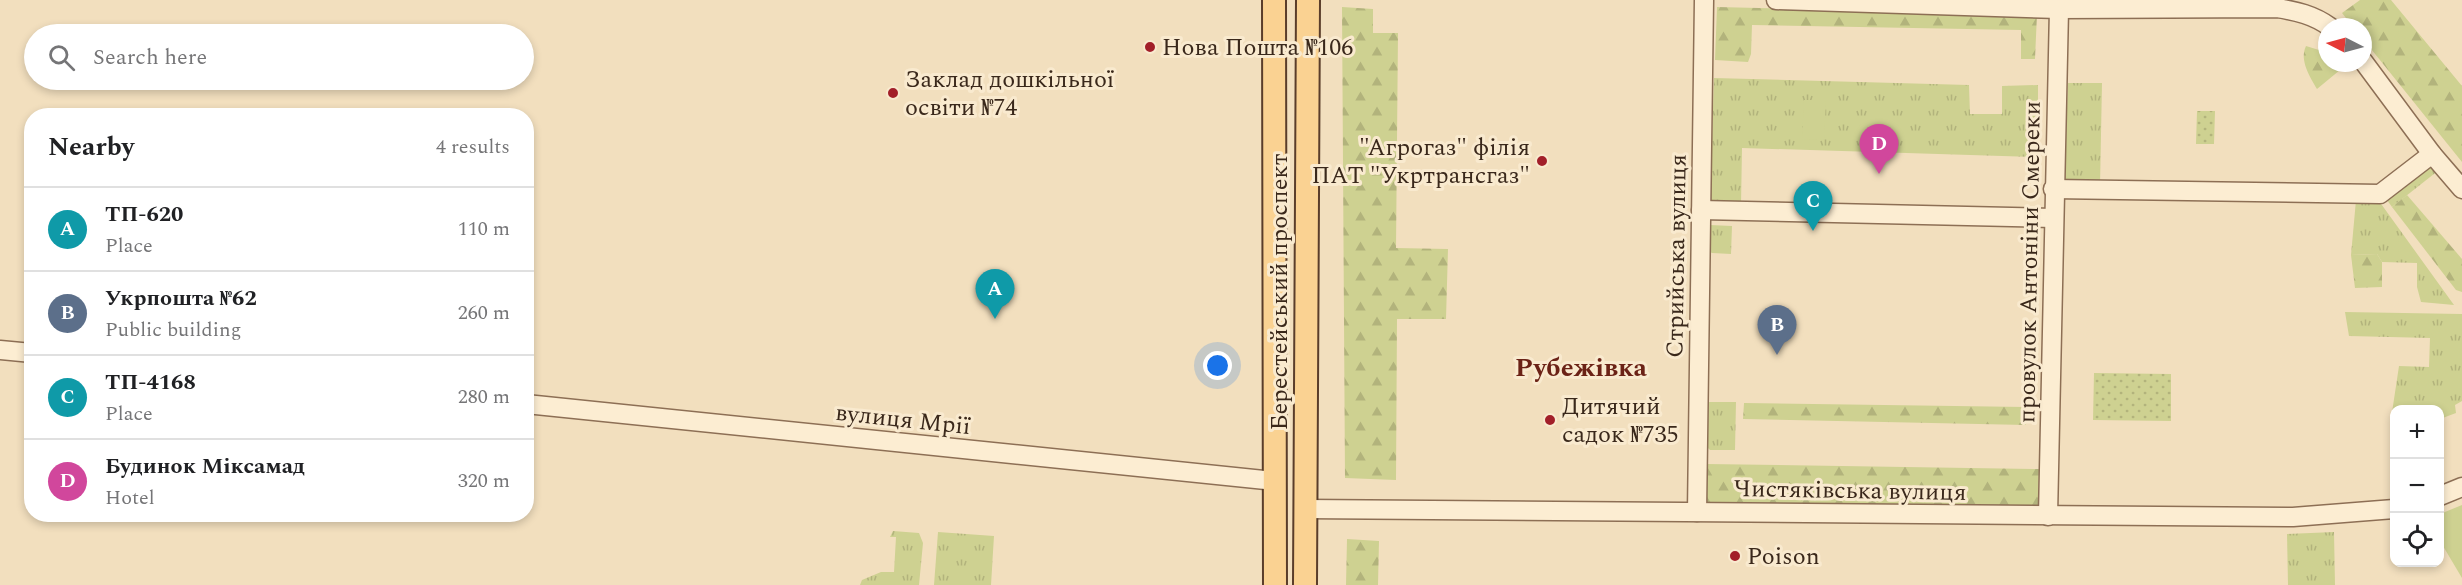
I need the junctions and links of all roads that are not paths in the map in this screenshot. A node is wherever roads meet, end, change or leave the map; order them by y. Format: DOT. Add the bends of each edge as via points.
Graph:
graph roads {
  1 [pos="1274,0"];
  2 [pos="1308,0"];
  3 [pos="1704,0"];
  4 [pos="1776,0"];
  5 [pos="1914,2"];
  6 [pos="2059,9"];
  7 [pos="2318,19"];
  8 [pos="2371,72"];
  9 [pos="2432,154"];
  10 [pos="2054,189"];
  11 [pos="2462,189"];
  12 [pos="1701,210"];
  13 [pos="2053,218"];
  14 [pos="0,350"];
  15 [pos="24,352"];
  16 [pos="534,405"];
  17 [pos="1275,481"];
  18 [pos="2462,487"];
  19 [pos="2444,494"];
  20 [pos="1305,509"];
  21 [pos="2390,509"];
  22 [pos="1697,512"];
  23 [pos="2048,516"];
  24 [pos="1275,585"];
  25 [pos="1305,585"];
  1 -- 17 [label="main road, Берестейський проспект"];
  2 -- 20 [label="main road, Берестейський проспект"];
  3 -- 12 [label="street, Стрийська вулиця"];
  4 -- 5 [label="street"];
  5 -- 6 [label="street"];
  6 -- 7 [label="street" via="2277,8"];
  6 -- 10 [label="street, провулок Антоніни Смереки"];
  8 -- 9 [label="street"];
  9 -- 10 [label="street" via="2380,194"];
  9 -- 11 [label="street"];
  10 -- 13 [label="street, провулок Антоніни Смереки"];
  12 -- 13 [label="street"];
  12 -- 22 [label="street, Стрийська вулиця"];
  13 -- 23 [label="street, провулок Антоніни Смереки"];
  14 -- 15 [label="street"];
  16 -- 17 [label="street, вулиця Мрії"];
  17 -- 24 [label="main road, Берестейський проспект"];
  18 -- 19 [label="street"];
  20 -- 22 [label="street, Чистяківська вулиця"];
  20 -- 25 [label="main road, Берестейський проспект"];
  21 -- 23 [label="street, Чистяківська вулиця" via="2293,517"];
  22 -- 23 [label="street, Чистяківська вулиця"];
}
